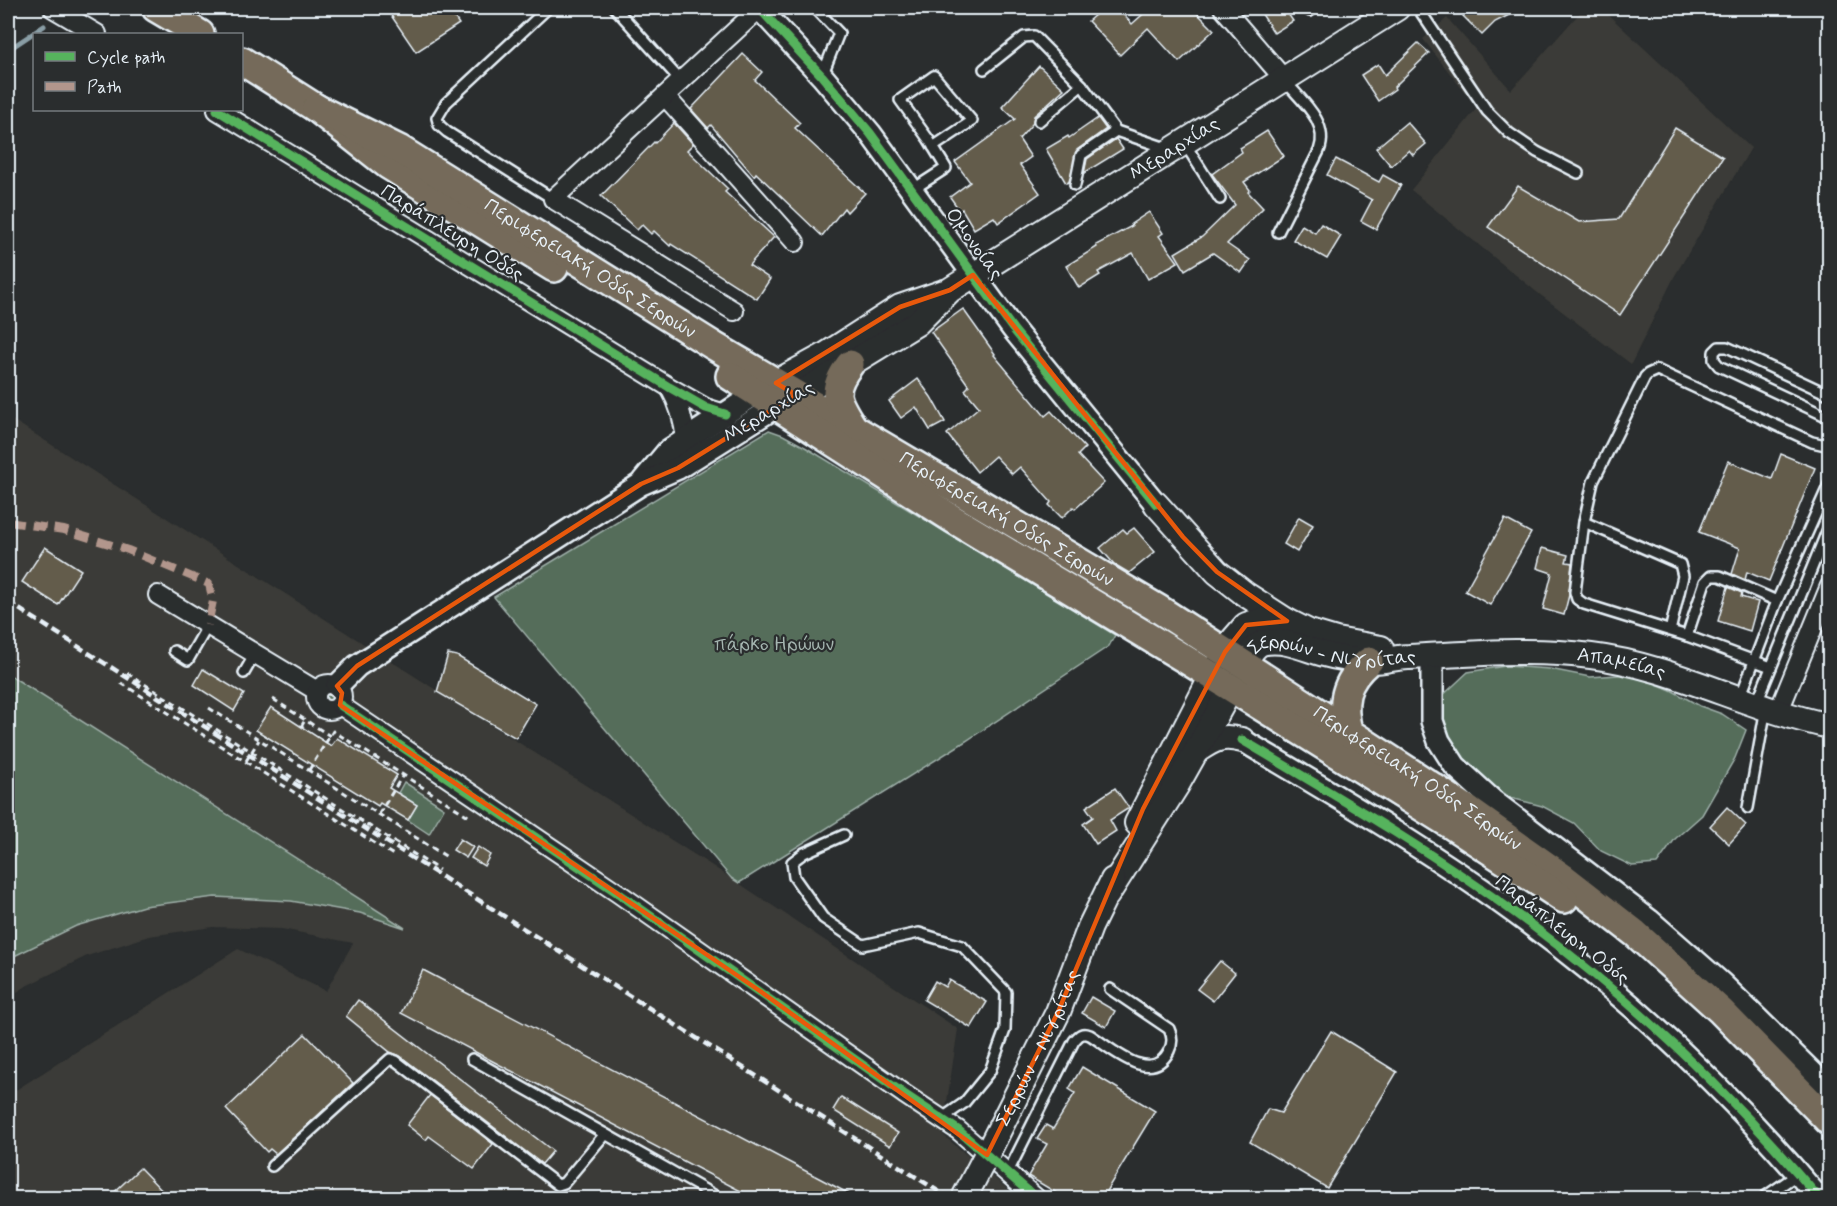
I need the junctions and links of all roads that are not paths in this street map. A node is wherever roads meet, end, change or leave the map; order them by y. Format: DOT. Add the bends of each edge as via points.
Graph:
graph roads {
  1 [pos="53,8"];
  2 [pos="156,8"];
  3 [pos="548,8"];
  4 [pos="615,8"];
  5 [pos="759,8"];
  6 [pos="815,8"];
  7 [pos="1223,8"];
  8 [pos="1397,8"];
  9 [pos="1418,8"];
  10 [pos="94,33"];
  11 [pos="198,33"];
  12 [pos="243,62"];
  13 [pos="984,69"];
  14 [pos="822,76"];
  15 [pos="1284,79"];
  16 [pos="681,81"];
  17 [pos="1082,85"];
  18 [pos="665,96"];
  19 [pos="219,111"];
  20 [pos="1039,121"];
  21 [pos="1116,130"];
  22 [pos="1177,146"];
  23 [pos="933,147"];
  24 [pos="1578,173"];
  25 [pos="1075,185"];
  26 [pos="912,190"];
  27 [pos="553,199"];
  28 [pos="1220,199"];
  29 [pos="1278,232"];
  30 [pos="795,242"];
  31 [pos="973,275"];
  32 [pos="950,290"];
  33 [pos="734,310"];
  34 [pos="850,364"];
  35 [pos="669,387"];
  36 [pos="776,394"];
  37 [pos="1830,395"];
  38 [pos="725,414"];
  39 [pos="1830,418"];
  40 [pos="854,430"];
  41 [pos="686,441"];
  42 [pos="1830,446"];
  43 [pos="1830,482"];
  44 [pos="641,484"];
  45 [pos="1156,504"];
  46 [pos="1584,522"];
  47 [pos="1830,524"];
  48 [pos="1830,586"];
  49 [pos="158,595"];
  50 [pos="1777,601"];
  51 [pos="1287,621"];
  52 [pos="208,626"];
  53 [pos="1670,631"];
  54 [pos="1687,636"];
  55 [pos="174,651"];
  56 [pos="255,654"];
  57 [pos="1432,656"];
  58 [pos="1405,657"];
  59 [pos="1755,660"];
  60 [pos="1369,661"];
  61 [pos="1771,667"];
  62 [pos="244,673"];
  63 [pos="1227,676"];
  64 [pos="332,694"];
  65 [pos="1760,706"];
  66 [pos="1830,726"];
  67 [pos="1349,734"];
  68 [pos="1242,740"];
  69 [pos="1193,753"];
  70 [pos="1748,808"];
  71 [pos="844,835"];
  72 [pos="1107,895"];
  73 [pos="1671,967"];
  74 [pos="1110,989"];
  75 [pos="472,1059"];
  76 [pos="1830,1090"];
  77 [pos="941,1119"];
  78 [pos="1830,1122"];
  79 [pos="605,1134"];
  80 [pos="272,1166"];
  81 [pos="1798,1173"];
  82 [pos="1007,1174"];
  83 [pos="719,1198"];
  84 [pos="964,1198"];
  85 [pos="1036,1198"];
  86 [pos="1763,1198"];
  87 [pos="1819,1198"];
  1 -- 10 [label="street"];
  2 -- 11 [label="main road"];
  3 -- 27 [label="lane" via="449,99 437,118 447,132"];
  4 -- 16 [label="lane"];
  5 -- 14 [label="street, Ομονοίας"];
  5 -- 16 [label="street"];
  6 -- 14 [label="lane" via="839,33"];
  7 -- 15 [label="street"];
  8 -- 15 [label="main road, Μεραρχίας"];
  9 -- 24 [label="lane" via="1487,111 1509,133"];
  12 -- 36 [label="main road, Περιφερειακή Οδός Σερρών" via="316,108 388,165"];
  13 -- 17 [label="lane" via="1031,35"];
  14 -- 26 [label="street, Ομονοίας"];
  15 -- 22 [label="main road, Μεραρχίας"];
  15 -- 29 [label="lane" via="1314,116 1322,133 1318,151"];
  16 -- 18 [label="street"];
  17 -- 20 [label="lane"];
  17 -- 21 [label="lane"];
  18 -- 27 [label="street"];
  18 -- 30 [label="street"];
  19 -- 35 [label="street, Παράπλευρη Οδός"];
  21 -- 22 [label="lane"];
  21 -- 25 [label="lane" via="1081,155"];
  22 -- 28 [label="lane"];
  22 -- 31 [label="main road, Μεραρχίας"];
  23 -- 23 [label="lane" via="900,99 934,76 972,121"];
  23 -- 26 [label="lane" via="946,168"];
  26 -- 31 [label="street, Ομονοίας"];
  27 -- 33 [label="street"];
  31 -- 32 [label="main road, Μεραρχίας"];
  31 -- 45 [label="street, Ομονοίας" via="1032,354"];
  32 -- 34 [label="main road, Μεραρχίας" via="917,323"];
  32 -- 36 [label="main road, Μεραρχίας" via="900,307 824,356"];
  34 -- 36 [label="main road, Μεραρχίας"];
  34 -- 40 [label="main road" via="836,390"];
  35 -- 38 [label="street, Παράπλευρη Οδός"];
  35 -- 41 [label="street" via="681,409"];
  36 -- 38 [label="street, Μεραρχίας"];
  36 -- 40 [label="main road, Περιφερειακή Οδός Σερρών"];
  36 -- 44 [label="street, Μεραρχίας" via="678,468"];
  36 -- 63 [label="main road, Περιφερειακή Οδός Σερρών" via="953,519"];
  37 -- 39 [label="lane" via="1726,347 1714,352 1719,366"];
  38 -- 41 [label="street, Μεραρχίας"];
  40 -- 63 [label="main road, Περιφερειακή Οδός Σερρών" via="1058,548"];
  41 -- 44 [label="street, Μεραρχίας" via="668,451"];
  42 -- 46 [label="lane" via="1812,442 1652,371 1645,377 1593,482"];
  43 -- 50 [label="lane"];
  44 -- 64 [label="street, Μεραρχίας" via="357,666"];
  45 -- 51 [label="main road" via="1217,572"];
  46 -- 53 [label="lane" via="1680,564 1683,576"];
  46 -- 53 [label="lane" via="1577,599"];
  47 -- 61 [label="lane"];
  48 -- 65 [label="street"];
  49 -- 52 [label="street"];
  50 -- 54 [label="lane" via="1712,576 1706,582"];
  50 -- 59 [label="lane"];
  51 -- 58 [label="main road, Σερρών - Νιγρίτας" via="1309,632"];
  51 -- 63 [label="main road, Σερρών - Νιγρίτας" via="1262,620 1239,631"];
  52 -- 55 [label="lane" via="188,660"];
  52 -- 56 [label="street"];
  53 -- 54 [label="lane"];
  54 -- 59 [label="lane"];
  56 -- 62 [label="lane"];
  56 -- 64 [label="street"];
  57 -- 58 [label="main road, Απαμείας"];
  57 -- 65 [label="main road, Απαμείας" via="1537,652 1592,656 1644,666"];
  57 -- 76 [label="street" via="1432,721 1455,766 1518,821 1681,948"];
  58 -- 60 [label="main road, Σερρών - Νιγρίτας"];
  59 -- 61 [label="lane"];
  59 -- 65 [label="lane"];
  60 -- 63 [label="main road, Σερρών - Νιγρίτας" via="1270,641 1259,644"];
  60 -- 67 [label="main road" via="1345,692"];
  61 -- 65 [label="lane"];
  63 -- 67 [label="main road, Περιφερειακή Οδός Σερρών"];
  63 -- 68 [label="main road" via="1229,724"];
  63 -- 69 [label="main road, Σερρών - Νιγρίτας"];
  63 -- 72 [label="main road, Σερρών - Νιγρίτας" via="1143,809"];
  63 -- 73 [label="main road, Περιφερειακή Οδός Σερρών" via="1628,944"];
  64 -- 77 [label="street"];
  65 -- 66 [label="main road, Απαμείας"];
  65 -- 70 [label="lane"];
  67 -- 73 [label="main road, Περιφερειακή Οδός Σερρών" via="1508,837 1635,933"];
  68 -- 69 [label="main road" via="1221,738"];
  68 -- 81 [label="street, Παράπλευρη Οδός" via="1454,870 1530,924 1686,1055"];
  69 -- 72 [label="main road, Σερρών - Νιγρίτας"];
  71 -- 77 [label="lane" via="792,862 794,877 823,918 862,945 919,933 964,946 1006,992 1005,1030 990,1071 964,1103"];
  72 -- 84 [label="main road, Σερρών - Νιγρίτας, bridge" via="1090,927 1058,1012"];
  73 -- 78 [label="main road, Περιφερειακή Οδός Σερρών" via="1721,1011"];
  74 -- 82 [label="lane" via="1169,1029 1170,1050 1162,1061 1141,1066 1090,1035 1078,1037"];
  75 -- 79 [label="lane"];
  77 -- 82 [label="street"];
  79 -- 80 [label="lane" via="564,1183 558,1185 390,1059"];
  79 -- 83 [label="lane"];
  81 -- 86 [label="lane"];
  81 -- 87 [label="street, Παράπλευρη Οδός"];
  82 -- 85 [label="street"];
}
